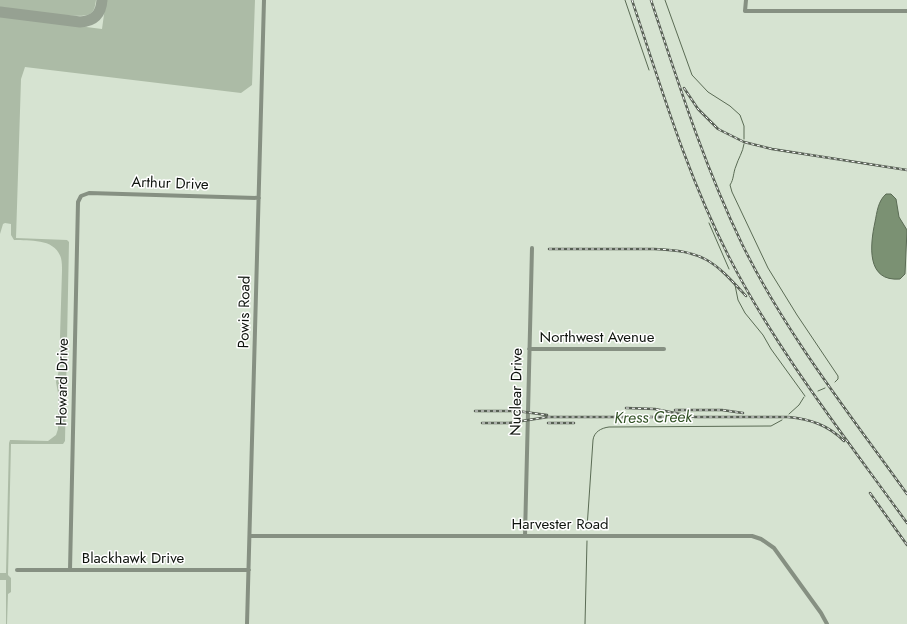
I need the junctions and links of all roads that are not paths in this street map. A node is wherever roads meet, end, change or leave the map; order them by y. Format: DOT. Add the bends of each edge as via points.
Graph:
graph roads {
  1 [pos="264,0"];
  2 [pos="746,0"];
  3 [pos="907,11"];
  4 [pos="81,196"];
  5 [pos="259,198"];
  6 [pos="532,248"];
  7 [pos="529,349"];
  8 [pos="664,349"];
  9 [pos="250,536"];
  10 [pos="525,536"];
  11 [pos="17,570"];
  12 [pos="70,570"];
  13 [pos="249,570"];
  14 [pos="247,624"];
  15 [pos="827,624"];
  1 -- 5 [label="street, Powis Road"];
  2 -- 3 [label="street" via="745,11"];
  4 -- 5 [label="street, Arthur Drive" via="89,193"];
  4 -- 12 [label="street, Howard Drive" via="78,202"];
  5 -- 9 [label="street, Powis Road"];
  6 -- 7 [label="street, Nuclear Drive"];
  7 -- 8 [label="street, Northwest Avenue"];
  7 -- 10 [label="street, Nuclear Drive"];
  9 -- 10 [label="street, Harvester Road"];
  9 -- 13 [label="street, Powis Road"];
  10 -- 15 [label="street, Harvester Road" via="755,537 774,548"];
  11 -- 12 [label="street, Blackhawk Drive"];
  12 -- 13 [label="street, Blackhawk Drive"];
  13 -- 14 [label="street, Powis Road"];
}
